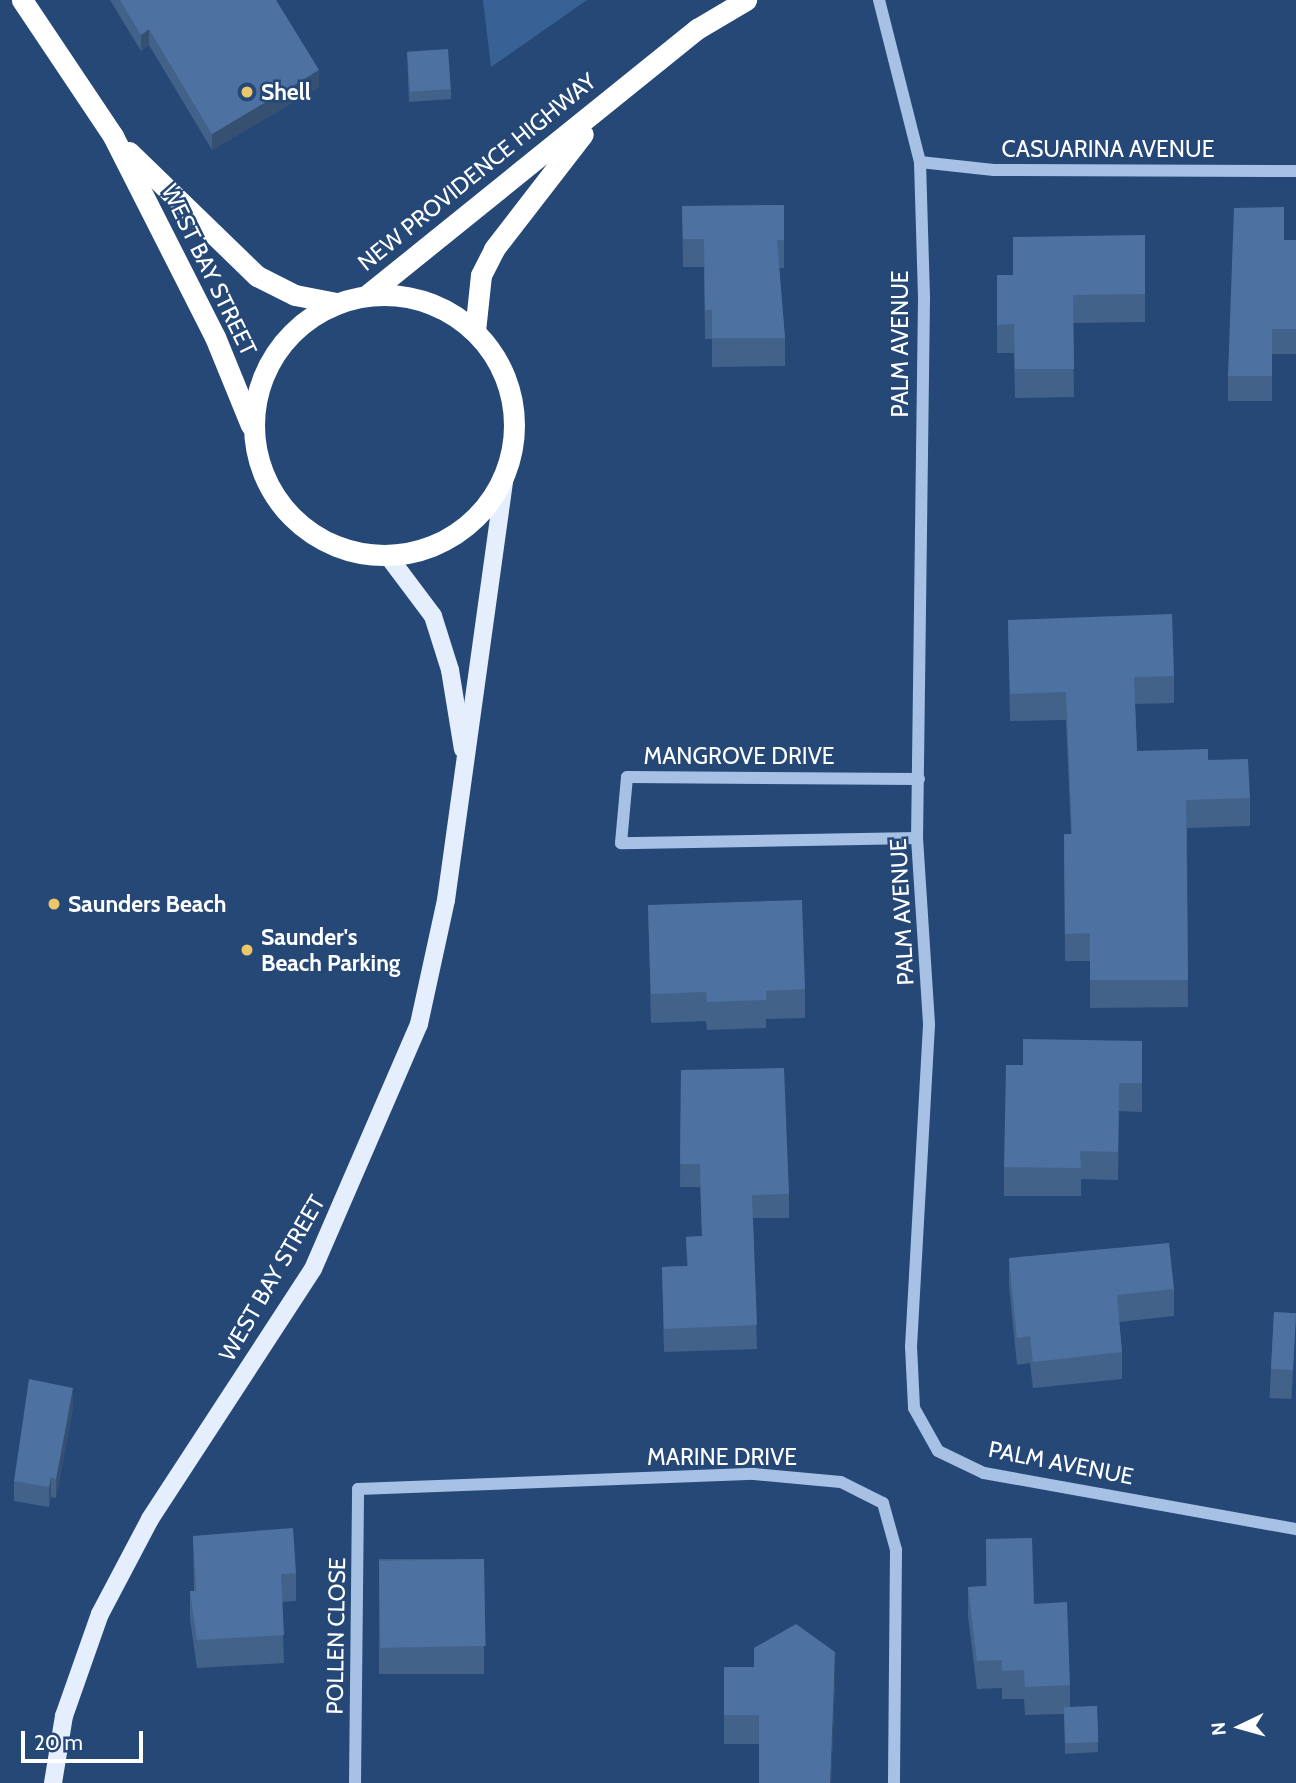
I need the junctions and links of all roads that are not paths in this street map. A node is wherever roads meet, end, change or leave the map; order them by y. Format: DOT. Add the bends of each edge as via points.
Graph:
graph roads {
  1 [pos="22,0"];
  2 [pos="746,0"];
  3 [pos="880,0"];
  4 [pos="621,90"];
  5 [pos="113,135"];
  6 [pos="920,162"];
  7 [pos="1296,172"];
  8 [pos="366,296"];
  9 [pos="337,303"];
  10 [pos="475,331"];
  11 [pos="254,430"];
  12 [pos="506,469"];
  13 [pos="388,556"];
  14 [pos="466,769"];
  15 [pos="919,779"];
  16 [pos="917,838"];
  17 [pos="358,1489"];
  18 [pos="1296,1529"];
  19 [pos="52,1783"];
  20 [pos="355,1783"];
  21 [pos="894,1783"];
  1 -- 5 [label="highway, WEST BAY STREET"];
  2 -- 4 [label="highway, NEW PROVIDENCE HIGHWAY"];
  3 -- 6 [label="street, PALM AVENUE"];
  4 -- 8 [label="highway, NEW PROVIDENCE HIGHWAY"];
  4 -- 10 [label="highway, NEW PROVIDENCE HIGHWAY" via="494,249 481,275"];
  5 -- 9 [label="highway, WEST BAY STREET" via="224,251 257,276 295,295"];
  5 -- 11 [label="highway, WEST BAY STREET" via="215,337"];
  6 -- 7 [label="street, CASUARINA AVENUE" via="994,170"];
  6 -- 15 [label="street, PALM AVENUE"];
  8 -- 9 [label="highway, WEST BAY STREET"];
  8 -- 10 [label="highway, WEST BAY STREET" via="413,297"];
  9 -- 11 [label="highway, WEST BAY STREET" via="291,333 275,354 262,377"];
  10 -- 12 [label="highway, WEST BAY STREET" via="507,382 513,430"];
  11 -- 13 [label="highway, WEST BAY STREET" via="262,472 288,514 328,543"];
  12 -- 13 [label="highway, WEST BAY STREET" via="473,521 419,551"];
  12 -- 14 [label="main road, WEST BAY STREET"];
  13 -- 14 [label="main road, WEST BAY STREET" via="433,615 450,670"];
  14 -- 19 [label="main road, WEST BAY STREET" via="419,1024 385,1113 313,1269 150,1519 100,1614 64,1716"];
  15 -- 16 [label="street, PALM AVENUE"];
  15 -- 16 [label="street, MANGROVE DRIVE" via="627,776 621,844"];
  16 -- 18 [label="street, PALM AVENUE" via="929,1025 911,1346 914,1408 938,1451 984,1473"];
  17 -- 20 [label="street, POLLEN CLOSE"];
  17 -- 21 [label="street, MARINE DRIVE" via="754,1474 841,1482 883,1503 896,1550"];
}
